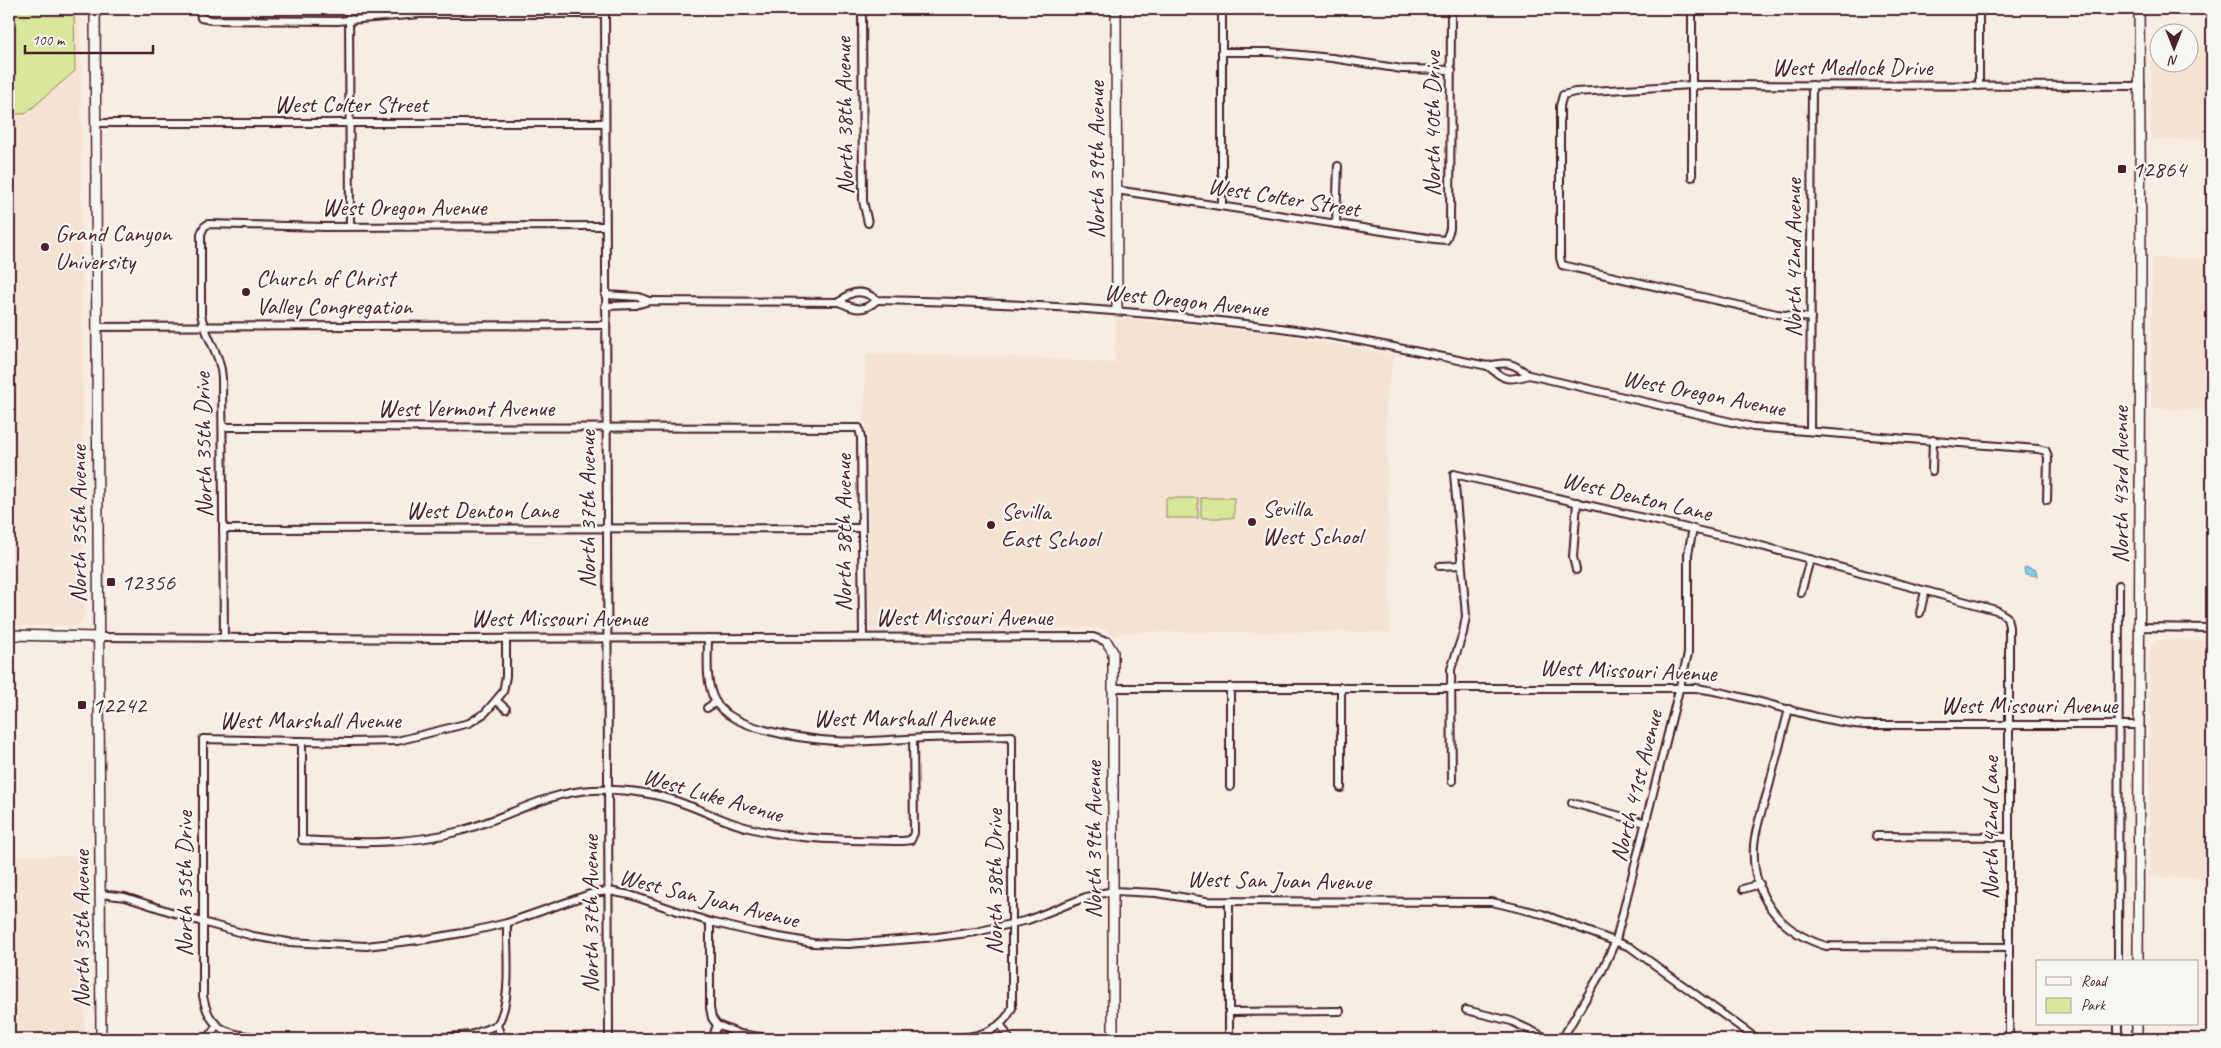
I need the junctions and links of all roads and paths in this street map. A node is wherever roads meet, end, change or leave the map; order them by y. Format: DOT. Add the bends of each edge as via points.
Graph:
graph roads {
  1 [pos="95,9"];
  2 [pos="199,9"];
  3 [pos="349,9"];
  4 [pos="862,9"];
  5 [pos="1116,9"];
  6 [pos="1222,9"];
  7 [pos="1451,9"];
  8 [pos="1692,9"];
  9 [pos="1979,9"];
  10 [pos="2139,9"];
  11 [pos="605,11"];
  12 [pos="349,20"];
  13 [pos="1222,52"];
  14 [pos="1452,70"];
  15 [pos="1692,86"];
  16 [pos="1812,86"];
  17 [pos="1979,86"];
  18 [pos="2141,86"];
  19 [pos="350,122"];
  20 [pos="96,123"];
  21 [pos="605,123"];
  22 [pos="1338,166"];
  23 [pos="1692,177"];
  24 [pos="1116,190"];
  25 [pos="1222,206"];
  26 [pos="868,223"];
  27 [pos="1336,224"];
  28 [pos="350,226"];
  29 [pos="605,226"];
  30 [pos="204,227"];
  31 [pos="1446,240"];
  32 [pos="605,295"];
  33 [pos="877,300"];
  34 [pos="649,302"];
  35 [pos="840,302"];
  36 [pos="605,306"];
  37 [pos="1117,310"];
  38 [pos="1811,318"];
  39 [pos="606,325"];
  40 [pos="203,326"];
  41 [pos="97,327"];
  42 [pos="1488,366"];
  43 [pos="1529,375"];
  44 [pos="606,426"];
  45 [pos="223,427"];
  46 [pos="858,428"];
  47 [pos="1810,431"];
  48 [pos="1933,440"];
  49 [pos="1932,471"];
  50 [pos="2047,500"];
  51 [pos="1577,502"];
  52 [pos="606,528"];
  53 [pos="861,528"];
  54 [pos="1693,528"];
  55 [pos="223,529"];
  56 [pos="1810,559"];
  57 [pos="1461,565"];
  58 [pos="1440,566"];
  59 [pos="1576,570"];
  60 [pos="2119,585"];
  61 [pos="1926,591"];
  62 [pos="1801,593"];
  63 [pos="1920,613"];
  64 [pos="2006,617"];
  65 [pos="2140,627"];
  66 [pos="2212,628"];
  67 [pos="9,635"];
  68 [pos="99,637"];
  69 [pos="862,637"];
  70 [pos="224,638"];
  71 [pos="506,638"];
  72 [pos="607,638"];
  73 [pos="708,638"];
  74 [pos="1108,642"];
  75 [pos="1230,687"];
  76 [pos="1341,687"];
  77 [pos="1681,687"];
  78 [pos="1113,688"];
  79 [pos="1451,688"];
  80 [pos="497,701"];
  81 [pos="716,702"];
  82 [pos="707,708"];
  83 [pos="1789,708"];
  84 [pos="506,709"];
  85 [pos="2118,725"];
  86 [pos="2139,725"];
  87 [pos="2010,726"];
  88 [pos="1012,736"];
  89 [pos="203,739"];
  90 [pos="913,739"];
  91 [pos="302,741"];
  92 [pos="1452,782"];
  93 [pos="1230,787"];
  94 [pos="1341,788"];
  95 [pos="609,790"];
  96 [pos="1572,803"];
  97 [pos="1646,823"];
  98 [pos="1876,836"];
  99 [pos="2009,837"];
  100 [pos="1760,884"];
  101 [pos="1743,889"];
  102 [pos="609,892"];
  103 [pos="1113,892"];
  104 [pos="100,894"];
  105 [pos="1229,902"];
  106 [pos="202,922"];
  107 [pos="710,922"];
  108 [pos="507,923"];
  109 [pos="1013,923"];
  110 [pos="1616,940"];
  111 [pos="2009,948"];
  112 [pos="2118,960"];
  113 [pos="2138,960"];
  114 [pos="1466,1010"];
  115 [pos="1340,1011"];
  116 [pos="1229,1012"];
  117 [pos="497,1024"];
  118 [pos="717,1025"];
  119 [pos="1001,1025"];
  120 [pos="216,1026"];
  121 [pos="2118,1026"];
  122 [pos="2138,1026"];
  123 [pos="1009,1038"];
  124 [pos="101,1039"];
  125 [pos="208,1039"];
  126 [pos="269,1039"];
  127 [pos="426,1039"];
  128 [pos="502,1039"];
  129 [pos="609,1039"];
  130 [pos="712,1039"];
  131 [pos="775,1039"];
  132 [pos="932,1039"];
  133 [pos="1113,1039"];
  134 [pos="1229,1039"];
  135 [pos="1549,1039"];
  136 [pos="1562,1039"];
  137 [pos="1757,1039"];
  138 [pos="2009,1039"];
  139 [pos="2118,1039"];
  140 [pos="2137,1039"];
  1 -- 20 [label="main road, North 35th Avenue"];
  2 -- 12 [label="street" via="201,18 211,20"];
  3 -- 12 [label="street"];
  4 -- 26 [label="street, North 38th Avenue" via="863,201"];
  5 -- 24 [label="main road, North 39th Avenue"];
  6 -- 13 [label="street"];
  7 -- 14 [label="street, North 40th Drive"];
  8 -- 15 [label="street"];
  9 -- 17 [label="street"];
  10 -- 18 [label="main road, North 43rd Avenue"];
  11 -- 12 [label="street" via="420,14"];
  11 -- 21 [label="street, North 37th Avenue"];
  12 -- 19 [label="street"];
  13 -- 14 [label="street" via="1270,52 1402,69"];
  13 -- 25 [label="street"];
  14 -- 31 [label="street, North 40th Drive" via="1450,229"];
  15 -- 16 [label="street, West Medlock Drive"];
  15 -- 23 [label="street"];
  15 -- 38 [label="street, West Medlock Drive" via="1563,95 1560,106 1562,265 1777,314"];
  16 -- 17 [label="street, West Medlock Drive"];
  16 -- 38 [label="street, North 42nd Avenue"];
  17 -- 18 [label="street, West Medlock Drive"];
  18 -- 65 [label="main road, North 43rd Avenue"];
  19 -- 20 [label="street, West Colter Street"];
  19 -- 21 [label="street, West Colter Street"];
  19 -- 28 [label="street"];
  20 -- 41 [label="main road, North 35th Avenue"];
  21 -- 29 [label="street, North 37th Avenue"];
  22 -- 27 [label="street"];
  24 -- 25 [label="street, West Colter Street"];
  24 -- 37 [label="main road, North 39th Avenue"];
  25 -- 27 [label="street, West Colter Street"];
  27 -- 31 [label="street, West Colter Street"];
  28 -- 29 [label="street, West Oregon Avenue"];
  28 -- 30 [label="street, West Oregon Avenue" via="208,224"];
  29 -- 32 [label="street, North 37th Avenue"];
  30 -- 40 [label="street, North 35th Drive" via="201,234"];
  32 -- 34 [label="street, West Oregon Avenue" via="639,296"];
  32 -- 36 [label="street, North 37th Avenue"];
  33 -- 35 [label="street, West Oregon Avenue" via="864,310"];
  33 -- 35 [label="street, West Oregon Avenue" via="859,292 846,296"];
  33 -- 37 [label="street, West Oregon Avenue"];
  34 -- 35 [label="street, West Oregon Avenue"];
  34 -- 36 [label="street, West Oregon Avenue"];
  36 -- 39 [label="street, North 37th Avenue"];
  37 -- 42 [label="street, West Oregon Avenue" via="1304,332"];
  38 -- 47 [label="street, North 42nd Avenue"];
  39 -- 40 [label="street"];
  39 -- 44 [label="street, North 37th Avenue"];
  40 -- 41 [label="street"];
  40 -- 45 [label="street, North 35th Drive" via="222,368"];
  41 -- 68 [label="main road, North 35th Avenue"];
  42 -- 43 [label="street, West Oregon Avenue" via="1504,362 1516,365"];
  42 -- 43 [label="street, West Oregon Avenue" via="1501,377 1512,380"];
  43 -- 47 [label="street, West Oregon Avenue" via="1753,427"];
  44 -- 45 [label="street, West Vermont Avenue"];
  44 -- 46 [label="street, West Vermont Avenue"];
  44 -- 52 [label="street, North 37th Avenue"];
  45 -- 55 [label="street, North 35th Drive"];
  46 -- 53 [label="street, North 38th Avenue" via="861,438"];
  47 -- 48 [label="street, West Oregon Avenue"];
  48 -- 49 [label="street"];
  48 -- 50 [label="street, West Oregon Avenue" via="2046,451"];
  51 -- 54 [label="street, West Denton Lane"];
  51 -- 57 [label="street, West Denton Lane" via="1454,474"];
  51 -- 59 [label="street" via="1573,557"];
  52 -- 53 [label="street, West Denton Lane"];
  52 -- 55 [label="street, West Denton Lane"];
  52 -- 72 [label="street, North 37th Avenue"];
  53 -- 69 [label="street, North 38th Avenue"];
  54 -- 56 [label="street, West Denton Lane"];
  54 -- 77 [label="street, North 41st Avenue" via="1688,554 1689,645"];
  55 -- 70 [label="street, North 35th Drive"];
  56 -- 61 [label="street, West Denton Lane"];
  56 -- 62 [label="street"];
  57 -- 58 [label="street"];
  57 -- 79 [label="street" via="1466,622 1452,663"];
  60 -- 85 [label="street, North 43rd Avenue"];
  61 -- 63 [label="street"];
  61 -- 64 [label="street, West Denton Lane" via="1996,610"];
  64 -- 87 [label="street, North 42nd Lane" via="2009,627"];
  65 -- 66 [label="street"];
  65 -- 86 [label="main road, North 43rd Avenue"];
  67 -- 68 [label="main road, West Missouri Avenue"];
  68 -- 70 [label="street, West Missouri Avenue"];
  68 -- 104 [label="main road, North 35th Avenue"];
  69 -- 73 [label="street, West Missouri Avenue"];
  69 -- 74 [label="street, West Missouri Avenue" via="1093,637"];
  70 -- 71 [label="street, West Missouri Avenue"];
  71 -- 72 [label="street, West Missouri Avenue"];
  71 -- 80 [label="street, West Marshall Avenue" via="506,676 503,692"];
  72 -- 73 [label="street, West Missouri Avenue"];
  72 -- 95 [label="street, North 37th Avenue"];
  73 -- 81 [label="street" via="708,676"];
  74 -- 78 [label="main road, North 39th Avenue" via="1113,652"];
  75 -- 76 [label="street, West Missouri Avenue"];
  75 -- 78 [label="street, West Missouri Avenue"];
  75 -- 93 [label="street"];
  76 -- 79 [label="street, West Missouri Avenue"];
  76 -- 94 [label="street"];
  77 -- 79 [label="street, West Missouri Avenue"];
  77 -- 83 [label="street, West Missouri Avenue" via="1717,690"];
  77 -- 97 [label="street, North 41st Avenue"];
  78 -- 103 [label="main road, North 39th Avenue"];
  79 -- 92 [label="street"];
  80 -- 84 [label="street"];
  80 -- 91 [label="street, West Marshall Avenue" via="478,720 418,737 397,741"];
  81 -- 82 [label="street"];
  81 -- 90 [label="street, West Marshall Avenue" via="738,720 805,738 837,742"];
  83 -- 87 [label="street, West Missouri Avenue" via="1837,722 1864,725"];
  83 -- 100 [label="street" via="1754,844"];
  85 -- 86 [label="street, West Missouri Avenue"];
  85 -- 87 [label="street, West Missouri Avenue"];
  85 -- 112 [label="street, North 43rd Avenue"];
  86 -- 113 [label="main road, North 43rd Avenue"];
  87 -- 99 [label="street, North 42nd Lane"];
  88 -- 90 [label="street, West Marshall Avenue"];
  88 -- 109 [label="street, North 38th Drive"];
  89 -- 91 [label="street, West Marshall Avenue"];
  89 -- 106 [label="street, North 35th Drive"];
  90 -- 95 [label="street, West Luke Avenue" via="912,840 830,840 767,833 725,822 679,802 643,792"];
  91 -- 95 [label="street, West Luke Avenue" via="302,840 374,842 425,838 492,821 551,796"];
  95 -- 102 [label="street, North 37th Avenue"];
  96 -- 97 [label="street"];
  97 -- 110 [label="street, North 41st Avenue"];
  98 -- 99 [label="street"];
  99 -- 111 [label="street, North 42nd Lane"];
  100 -- 101 [label="street"];
  100 -- 111 [label="street" via="1771,910 1806,940 1826,946"];
  102 -- 107 [label="street, West San Juan Avenue" via="630,895"];
  102 -- 108 [label="street, West San Juan Avenue" via="593,893"];
  102 -- 129 [label="street, North 37th Avenue"];
  103 -- 105 [label="street, West San Juan Avenue" via="1156,893 1206,902"];
  103 -- 109 [label="street, West San Juan Avenue" via="1086,897"];
  103 -- 133 [label="main road, North 39th Avenue"];
  104 -- 106 [label="street, West San Juan Avenue" via="126,897"];
  104 -- 124 [label="main road, North 35th Avenue"];
  105 -- 110 [label="street, West San Juan Avenue" via="1492,902 1542,914"];
  105 -- 116 [label="street"];
  106 -- 108 [label="street, West San Juan Avenue" via="288,942 356,946 427,939"];
  106 -- 120 [label="street, North 35th Drive" via="203,996 205,1009"];
  107 -- 109 [label="street, West San Juan Avenue" via="812,943 848,944 937,938"];
  107 -- 118 [label="street" via="710,1008"];
  108 -- 117 [label="street" via="506,1001"];
  109 -- 119 [label="street, North 38th Drive" via="1012,1008"];
  110 -- 136 [label="street, North 41st Avenue" via="1602,971"];
  110 -- 137 [label="street, West San Juan Avenue" via="1656,965"];
  111 -- 138 [label="street, North 42nd Lane"];
  114 -- 135 [label="street" via="1511,1021"];
  115 -- 116 [label="street"];
  116 -- 134 [label="street"];
  117 -- 127 [label="street" via="471,1035"];
  117 -- 128 [label="street"];
  118 -- 130 [label="street"];
  118 -- 131 [label="street" via="740,1034"];
  119 -- 123 [label="street"];
  119 -- 132 [label="street" via="976,1035"];
  120 -- 125 [label="street"];
  120 -- 126 [label="street" via="234,1034"];
  121 -- 139 [label="street"];
  122 -- 140 [label="main road"];
}
